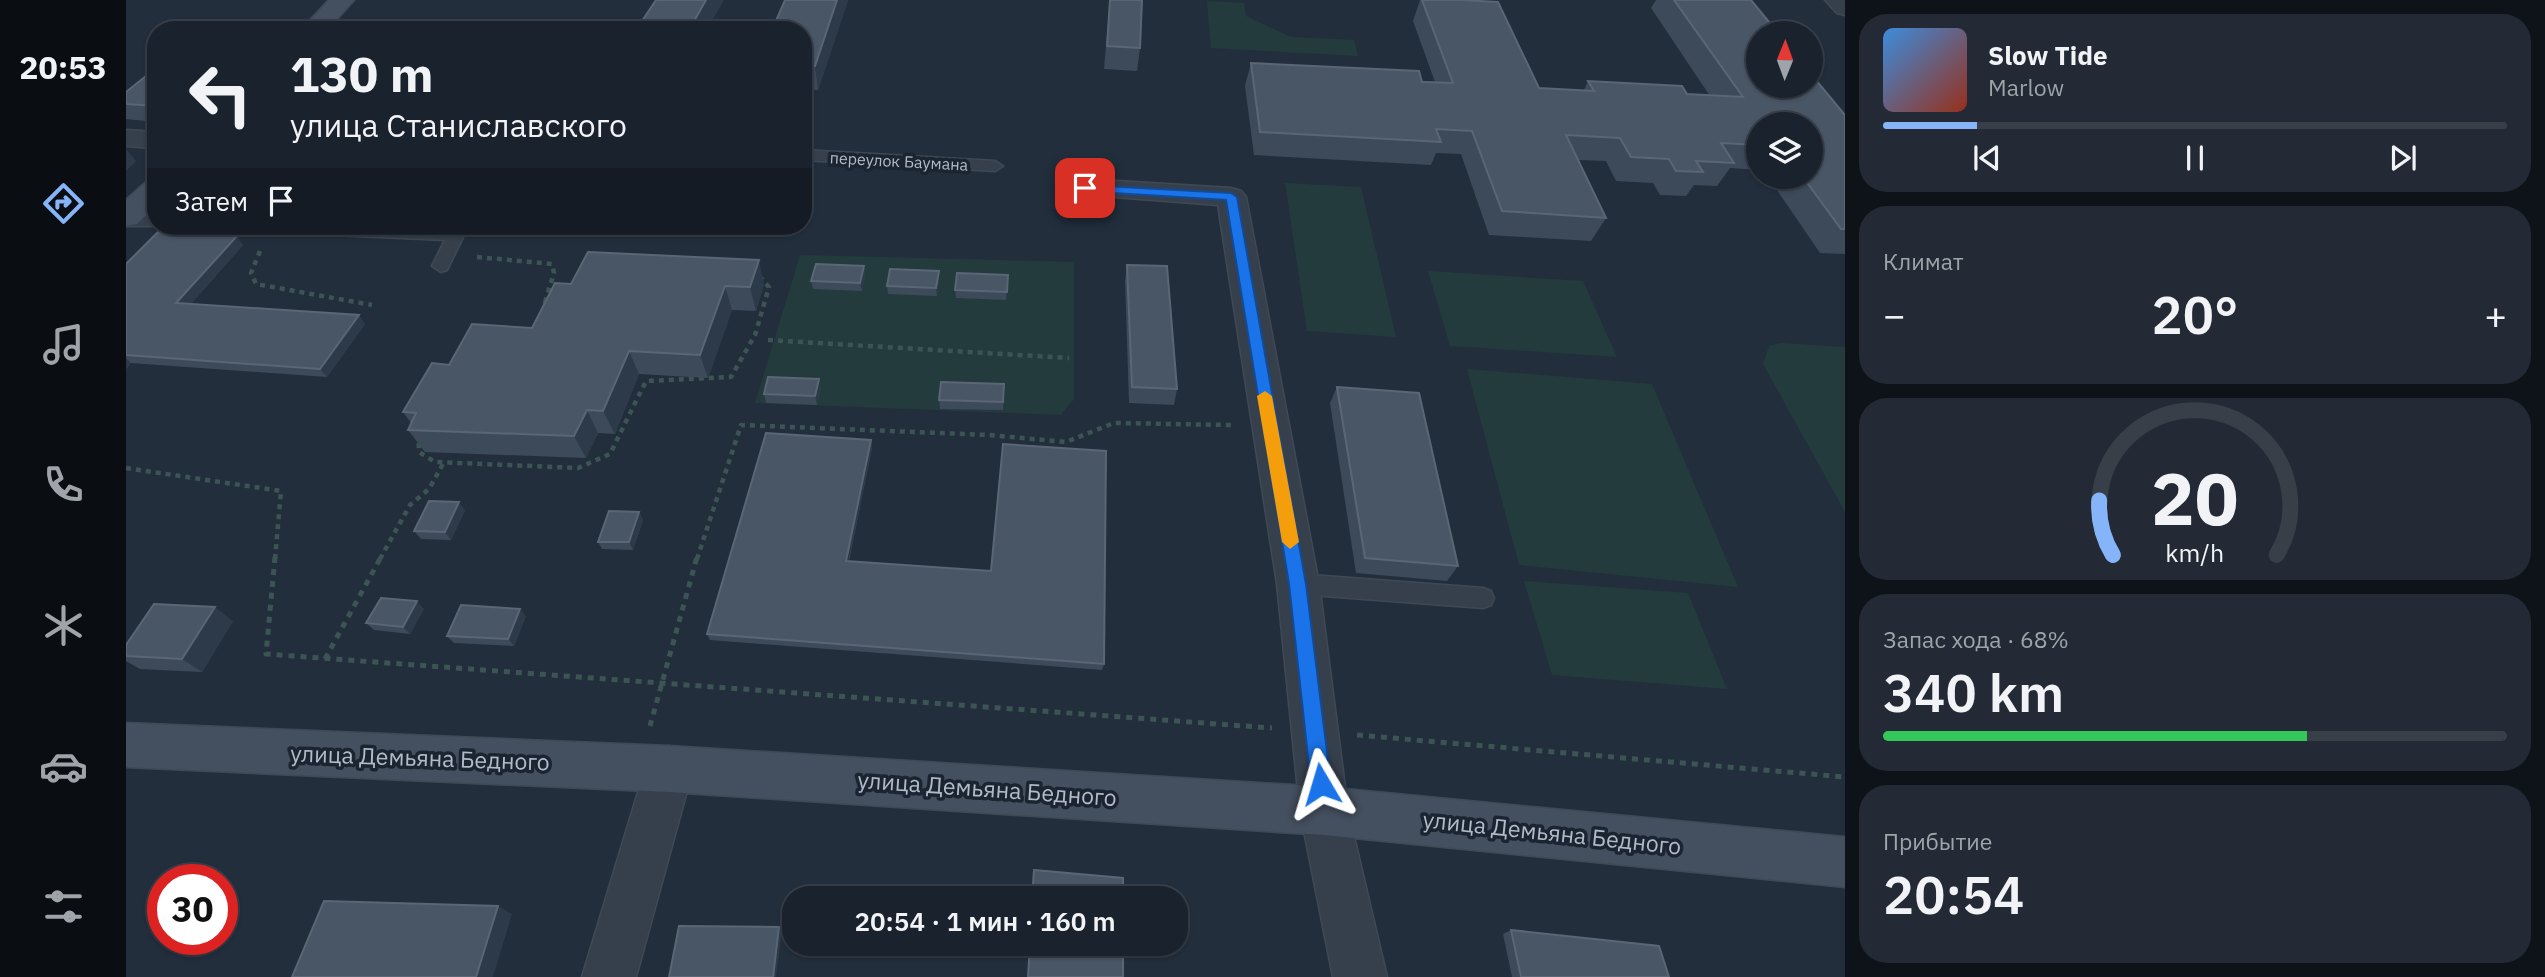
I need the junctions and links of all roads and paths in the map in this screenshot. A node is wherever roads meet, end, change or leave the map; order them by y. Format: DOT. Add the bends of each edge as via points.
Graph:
graph roads {
  1 [pos="342,0"];
  2 [pos="1837,0"];
  3 [pos="1845,8"];
  4 [pos="322,21"];
  5 [pos="126,138"];
  6 [pos="147,139"];
  7 [pos="812,156"];
  8 [pos="995,166"];
  9 [pos="1085,188"];
  10 [pos="147,197"];
  11 [pos="126,219"];
  12 [pos="147,221"];
  13 [pos="456,235"];
  14 [pos="263,242"];
  15 [pos="443,262"];
  16 [pos="566,303"];
  17 [pos="372,305"];
  18 [pos="768,340"];
  19 [pos="1069,358"];
  20 [pos="1269,424"];
  21 [pos="444,462"];
  22 [pos="126,468"];
  23 [pos="1298,584"];
  24 [pos="1483,598"];
  25 [pos="325,659"];
  26 [pos="662,681"];
  27 [pos="1315,731"];
  28 [pos="126,745"];
  29 [pos="653,768"];
  30 [pos="1845,777"];
  31 [pos="1324,811"];
  32 [pos="1845,862"];
  33 [pos="609,977"];
  34 [pos="1360,977"];
  1 -- 4 [label="street"];
  2 -- 3 [label="street"];
  5 -- 6 [label="street"];
  7 -- 8 [label="lane, переулок Баумана"];
  9 -- 20 [label="street" via="1231,197"];
  10 -- 11 [label="street"];
  11 -- 12 [label="lane"];
  13 -- 15 [label="lane"];
  14 -- 17 [label="path" via="251,273 256,284"];
  15 -- 16 [label="path" via="517,259 552,264 554,273 545,302"];
  16 -- 21 [label="path" via="545,331 491,335 466,349 418,429 419,452"];
  16 -- 21 [label="path" via="592,271 621,264 756,273 769,287 758,332 731,377 646,381 610,454 578,468"];
  18 -- 19 [label="path"];
  20 -- 23 [label="street"];
  20 -- 26 [label="path" via="1114,424 1066,442 741,425"];
  21 -- 25 [label="path" via="429,489 410,505"];
  22 -- 25 [label="path" via="281,491 266,654"];
  23 -- 24 [label="lane"];
  23 -- 27 [label="street"];
  25 -- 26 [label="path"];
  26 -- 27 [label="path"];
  26 -- 29 [label="path"];
  27 -- 30 [label="path"];
  27 -- 31 [label="street"];
  28 -- 29 [label="street, улица Демьяна Бедного"];
  29 -- 31 [label="street, улица Демьяна Бедного"];
  29 -- 33 [label="street"];
  31 -- 32 [label="street, улица Демьяна Бедного"];
  31 -- 34 [label="street"];
}
